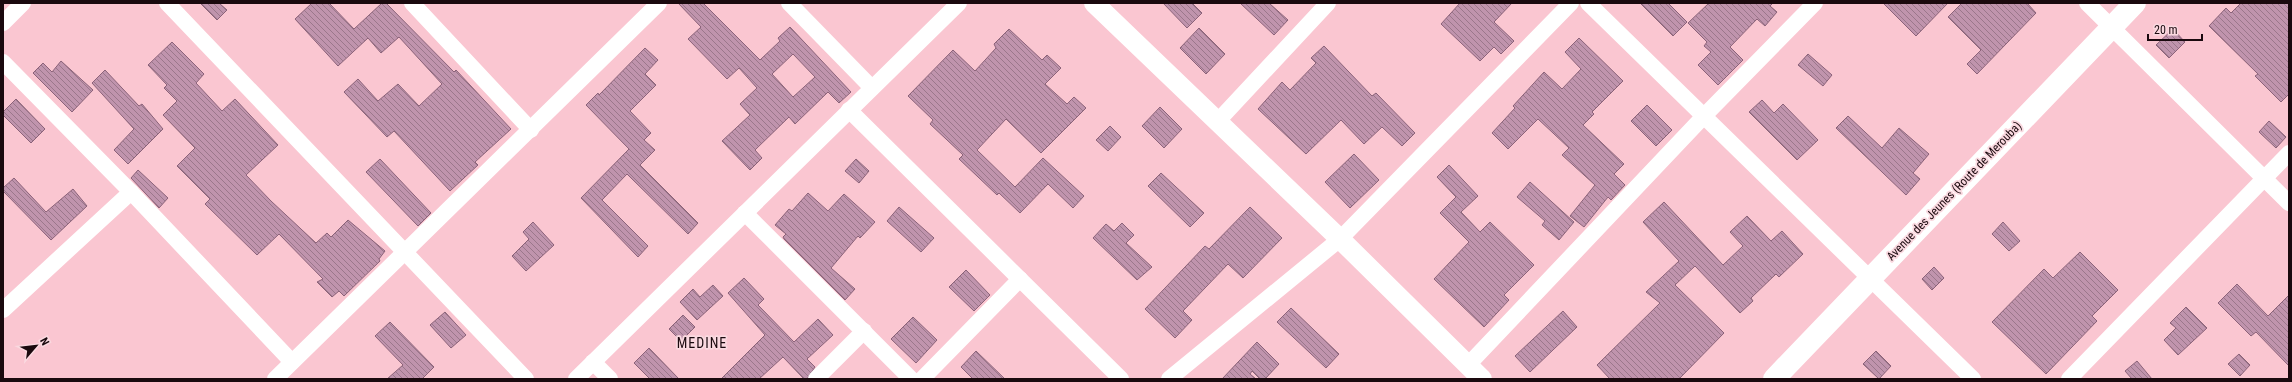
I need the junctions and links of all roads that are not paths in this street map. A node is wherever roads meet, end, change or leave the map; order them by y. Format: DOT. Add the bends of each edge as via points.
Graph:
graph roads {
  1 [pos="23,3"];
  2 [pos="166,3"];
  3 [pos="412,3"];
  4 [pos="659,3"];
  5 [pos="789,3"];
  6 [pos="959,3"];
  7 [pos="1094,3"];
  8 [pos="1328,3"];
  9 [pos="1571,3"];
  10 [pos="1588,3"];
  11 [pos="1815,3"];
  12 [pos="2087,3"];
  13 [pos="2135,3"];
  14 [pos="3,23"];
  15 [pos="2112,27"];
  16 [pos="3,62"];
  17 [pos="872,88"];
  18 [pos="849,110"];
  19 [pos="1704,116"];
  20 [pos="1217,122"];
  21 [pos="531,130"];
  22 [pos="2289,153"];
  23 [pos="2264,178"];
  24 [pos="131,192"];
  25 [pos="2289,203"];
  26 [pos="745,213"];
  27 [pos="1340,239"];
  28 [pos="404,252"];
  29 [pos="1020,279"];
  30 [pos="1871,279"];
  31 [pos="3,310"];
  32 [pos="864,332"];
  33 [pos="292,362"];
  34 [pos="593,362"];
  35 [pos="1475,372"];
  36 [pos="819,378"];
  37 [pos="275,379"];
  38 [pos="526,379"];
  39 [pos="576,379"];
  40 [pos="610,379"];
  41 [pos="911,379"];
  42 [pos="922,379"];
  43 [pos="1121,379"];
  44 [pos="1169,379"];
  45 [pos="1774,379"];
  46 [pos="1973,379"];
  47 [pos="2069,379"];
  1 -- 14 [label="street"];
  2 -- 28 [label="street"];
  3 -- 21 [label="street"];
  4 -- 21 [label="street"];
  5 -- 17 [label="street"];
  6 -- 17 [label="street"];
  7 -- 20 [label="street"];
  8 -- 20 [label="street"];
  9 -- 27 [label="street"];
  10 -- 19 [label="street"];
  11 -- 19 [label="street"];
  12 -- 15 [label="street"];
  13 -- 15 [label="main road, Avenue des Jeunes (Route de Merouba)"];
  15 -- 23 [label="street"];
  15 -- 30 [label="main road, Avenue des Jeunes (Route de Merouba)"];
  16 -- 24 [label="street"];
  17 -- 18 [label="street"];
  18 -- 26 [label="street"];
  18 -- 29 [label="street"];
  19 -- 30 [label="street"];
  19 -- 35 [label="street"];
  20 -- 27 [label="street"];
  21 -- 28 [label="street"];
  22 -- 23 [label="street"];
  23 -- 25 [label="street"];
  23 -- 47 [label="street"];
  24 -- 31 [label="street"];
  24 -- 33 [label="street"];
  26 -- 32 [label="street"];
  26 -- 34 [label="street"];
  27 -- 35 [label="street"];
  27 -- 44 [label="street"];
  28 -- 33 [label="street"];
  28 -- 38 [label="street"];
  29 -- 42 [label="street"];
  29 -- 43 [label="street"];
  30 -- 45 [label="main road, Avenue des Jeunes (Route de Merouba)"];
  30 -- 46 [label="street"];
  32 -- 36 [label="street"];
  32 -- 41 [label="street"];
  33 -- 37 [label="street"];
  34 -- 39 [label="street"];
  34 -- 40 [label="street"];
}
